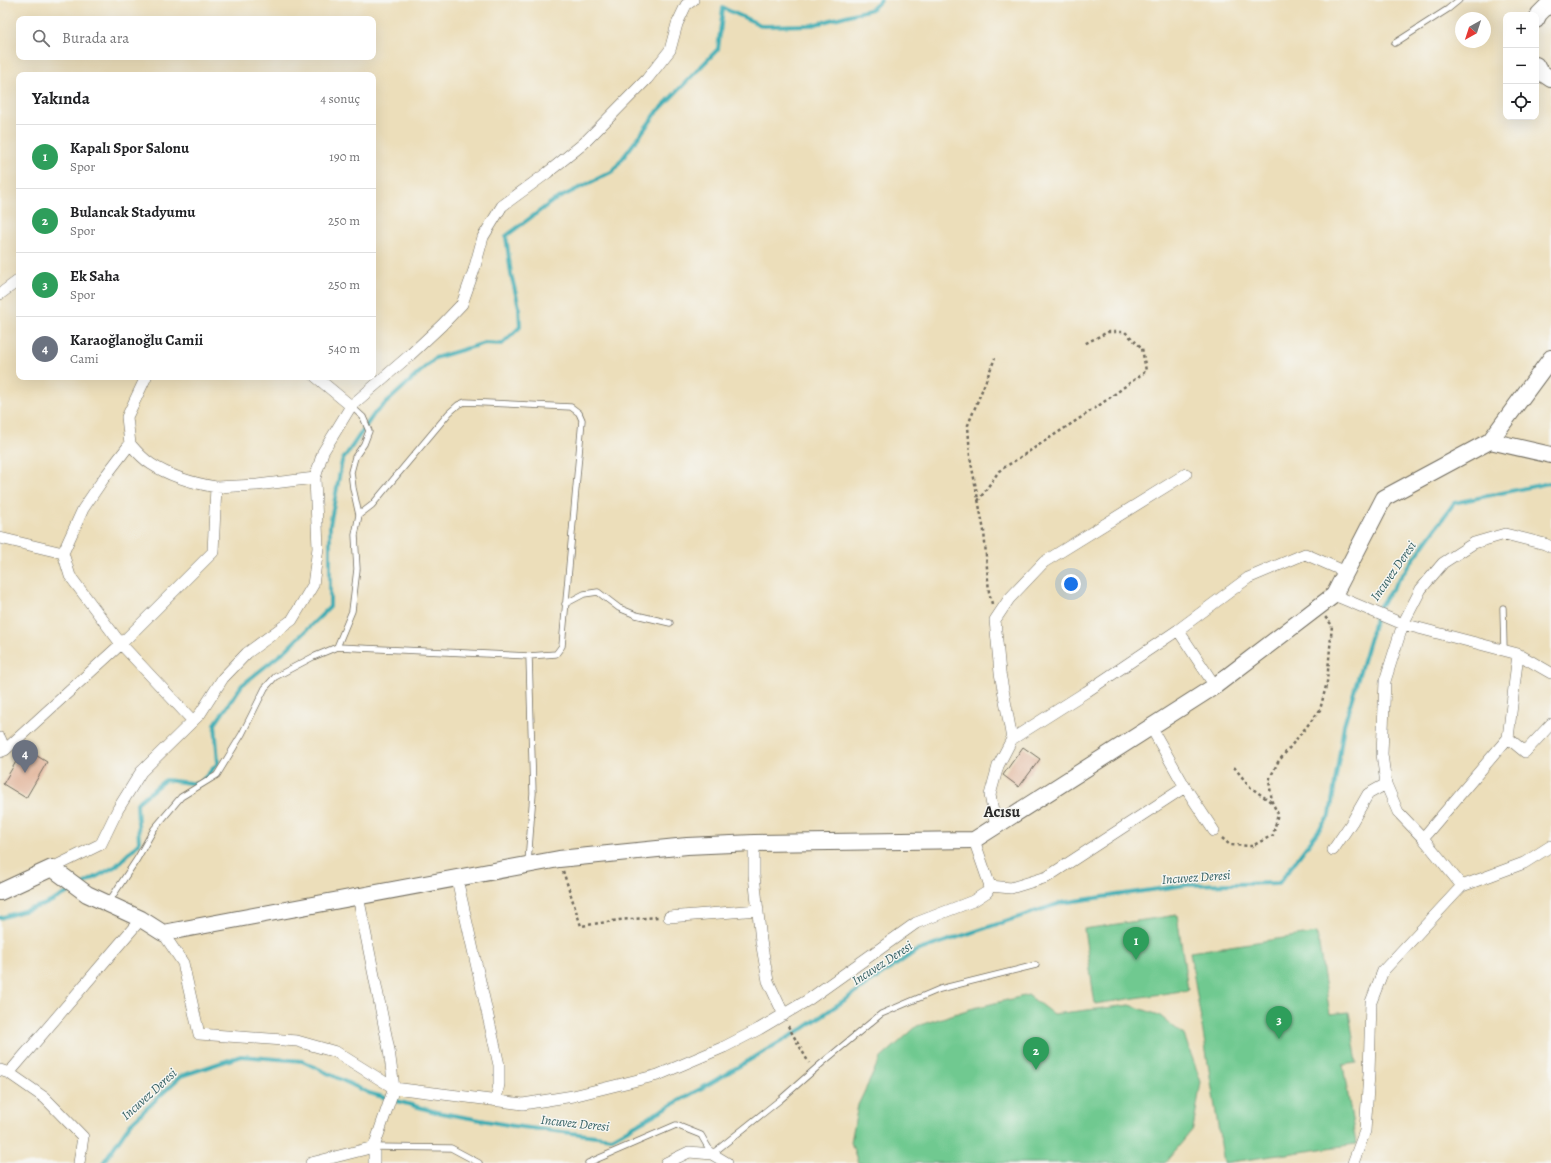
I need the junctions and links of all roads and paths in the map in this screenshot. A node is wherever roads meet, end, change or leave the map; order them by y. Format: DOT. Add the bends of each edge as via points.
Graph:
graph roads {
  1 [pos="693,0"];
  2 [pos="1459,0"];
  3 [pos="1551,2"];
  4 [pos="1539,14"];
  5 [pos="1395,44"];
  6 [pos="1539,71"];
  7 [pos="1551,79"];
  8 [pos="16,282"];
  9 [pos="0,294"];
  10 [pos="1084,344"];
  11 [pos="995,358"];
  12 [pos="1551,358"];
  13 [pos="145,380"];
  14 [pos="320,380"];
  15 [pos="351,406"];
  16 [pos="1490,441"];
  17 [pos="130,444"];
  18 [pos="1551,455"];
  19 [pos="1186,474"];
  20 [pos="315,478"];
  21 [pos="216,487"];
  22 [pos="978,501"];
  23 [pos="359,515"];
  24 [pos="0,538"];
  25 [pos="1551,547"];
  26 [pos="63,553"];
  27 [pos="1346,572"];
  28 [pos="1334,595"];
  29 [pos="565,604"];
  30 [pos="1317,608"];
  31 [pos="1502,608"];
  32 [pos="995,620"];
  33 [pos="670,623"];
  34 [pos="1403,624"];
  35 [pos="1178,630"];
  36 [pos="121,644"];
  37 [pos="337,647"];
  38 [pos="1504,650"];
  39 [pos="1518,654"];
  40 [pos="529,656"];
  41 [pos="1551,673"];
  42 [pos="1215,686"];
  43 [pos="193,720"];
  44 [pos="1551,724"];
  45 [pos="1151,726"];
  46 [pos="0,738"];
  47 [pos="1508,738"];
  48 [pos="1012,739"];
  49 [pos="3,751"];
  50 [pos="1234,767"];
  51 [pos="1386,784"];
  52 [pos="1185,787"];
  53 [pos="1272,802"];
  54 [pos="996,826"];
  55 [pos="1214,831"];
  56 [pos="1423,838"];
  57 [pos="974,840"];
  58 [pos="754,843"];
  59 [pos="1551,846"];
  60 [pos="1334,850"];
  61 [pos="559,859"];
  62 [pos="528,865"];
  63 [pos="52,868"];
  64 [pos="457,879"];
  65 [pos="990,886"];
  66 [pos="1462,886"];
  67 [pos="0,892"];
  68 [pos="358,896"];
  69 [pos="108,904"];
  70 [pos="758,910"];
  71 [pos="669,917"];
  72 [pos="141,919"];
  73 [pos="163,933"];
  74 [pos="1036,965"];
  75 [pos="785,1019"];
  76 [pos="806,1057"];
  77 [pos="4,1071"];
  78 [pos="394,1088"];
  79 [pos="496,1100"];
  80 [pos="374,1147"];
  81 [pos="712,1154"];
  82 [pos="79,1163"];
  83 [pos="311,1163"];
  84 [pos="374,1163"];
  85 [pos="479,1163"];
  86 [pos="588,1163"];
  87 [pos="666,1163"];
  88 [pos="727,1163"];
  89 [pos="1353,1163"];
  1 -- 15 [label="street" via="686,6 677,24 670,50 647,79 583,144 502,206 483,237 462,304"];
  2 -- 5 [label="lane"];
  3 -- 4 [label="street"];
  6 -- 7 [label="street"];
  8 -- 9 [label="street"];
  10 -- 22 [label="path" via="1108,332 1124,332 1142,348 1146,371 1097,408 999,471"];
  11 -- 22 [label="path" via="968,425 970,457"];
  12 -- 16 [label="street"];
  13 -- 17 [label="street" via="127,417"];
  14 -- 15 [label="street"];
  15 -- 20 [label="street" via="322,452"];
  15 -- 23 [label="lane" via="363,417 369,431 355,457 351,472"];
  16 -- 18 [label="street"];
  16 -- 27 [label="street" via="1384,498"];
  17 -- 21 [label="street" via="150,463 174,477"];
  17 -- 26 [label="street" via="83,509"];
  19 -- 32 [label="street" via="1044,562 1009,599"];
  20 -- 21 [label="street"];
  20 -- 43 [label="street" via="318,548 313,585 292,620 247,653 223,678 200,714"];
  21 -- 36 [label="street" via="213,552"];
  22 -- 32 [label="path"];
  23 -- 29 [label="lane" via="372,505 458,405 465,402 571,407 579,413 582,420"];
  23 -- 37 [label="lane" via="355,535 357,569 352,610"];
  24 -- 26 [label="street"];
  25 -- 34 [label="street" via="1505,534 1474,543 1443,563 1421,589"];
  26 -- 36 [label="street" via="70,576"];
  27 -- 28 [label="street"];
  27 -- 35 [label="street" via="1305,554 1248,578"];
  28 -- 30 [label="street"];
  28 -- 34 [label="street"];
  29 -- 33 [label="lane" via="584,594 598,592 619,608"];
  29 -- 40 [label="lane" via="562,646 556,654"];
  30 -- 42 [label="street"];
  30 -- 53 [label="path" via="1332,625 1327,682 1320,710 1278,762 1269,780"];
  31 -- 38 [label="lane"];
  32 -- 48 [label="street" via="1000,673"];
  34 -- 38 [label="street"];
  34 -- 51 [label="street" via="1385,681 1382,754"];
  35 -- 42 [label="street"];
  35 -- 48 [label="street"];
  36 -- 43 [label="street"];
  36 -- 49 [label="street"];
  37 -- 40 [label="lane"];
  37 -- 69 [label="lane" via="275,677 265,688 242,734 217,775 181,797 154,829"];
  38 -- 39 [label="street"];
  39 -- 41 [label="street"];
  39 -- 47 [label="street"];
  40 -- 62 [label="lane" via="534,793"];
  42 -- 45 [label="street"];
  43 -- 63 [label="street" via="141,772 118,809 101,844"];
  44 -- 47 [label="street" via="1525,752"];
  45 -- 52 [label="street"];
  45 -- 54 [label="street"];
  46 -- 49 [label="street"];
  47 -- 56 [label="street"];
  48 -- 54 [label="street" via="998,766 990,795"];
  50 -- 53 [label="path" via="1250,787"];
  51 -- 56 [label="street" via="1398,812"];
  51 -- 60 [label="street" via="1368,794"];
  52 -- 55 [label="street"];
  52 -- 65 [label="street" via="1047,877 1011,888"];
  53 -- 55 [label="path" via="1278,814 1273,835 1252,846 1230,845"];
  54 -- 57 [label="street"];
  56 -- 66 [label="street"];
  57 -- 58 [label="street"];
  57 -- 65 [label="street"];
  58 -- 61 [label="street" via="687,846"];
  58 -- 70 [label="street"];
  59 -- 66 [label="street" via="1524,863"];
  61 -- 62 [label="street"];
  61 -- 71 [label="path" via="581,926 619,920"];
  62 -- 64 [label="street"];
  63 -- 67 [label="street"];
  63 -- 69 [label="street" via="87,894"];
  64 -- 68 [label="street"];
  64 -- 79 [label="street" via="499,1065"];
  65 -- 75 [label="street" via="987,892 973,900 916,923"];
  66 -- 89 [label="street" via="1383,971 1371,1002 1365,1131"];
  68 -- 73 [label="street"];
  68 -- 78 [label="street" via="389,1050"];
  69 -- 72 [label="street"];
  70 -- 71 [label="street"];
  70 -- 75 [label="street" via="768,981"];
  72 -- 73 [label="street"];
  72 -- 77 [label="street"];
  73 -- 78 [label="street" via="183,963 199,1034 297,1041 336,1052"];
  74 -- 81 [label="lane" via="940,989 881,1014"];
  75 -- 76 [label="path"];
  75 -- 79 [label="street" via="658,1075 573,1096 523,1104"];
  77 -- 82 [label="street" via="45,1098 83,1137"];
  78 -- 79 [label="street"];
  78 -- 80 [label="street"];
  80 -- 83 [label="street"];
  80 -- 84 [label="street"];
  80 -- 85 [label="lane" via="451,1148"];
  81 -- 86 [label="lane" via="701,1135 676,1125"];
  81 -- 87 [label="street" via="689,1152"];
  81 -- 88 [label="street"];
}
